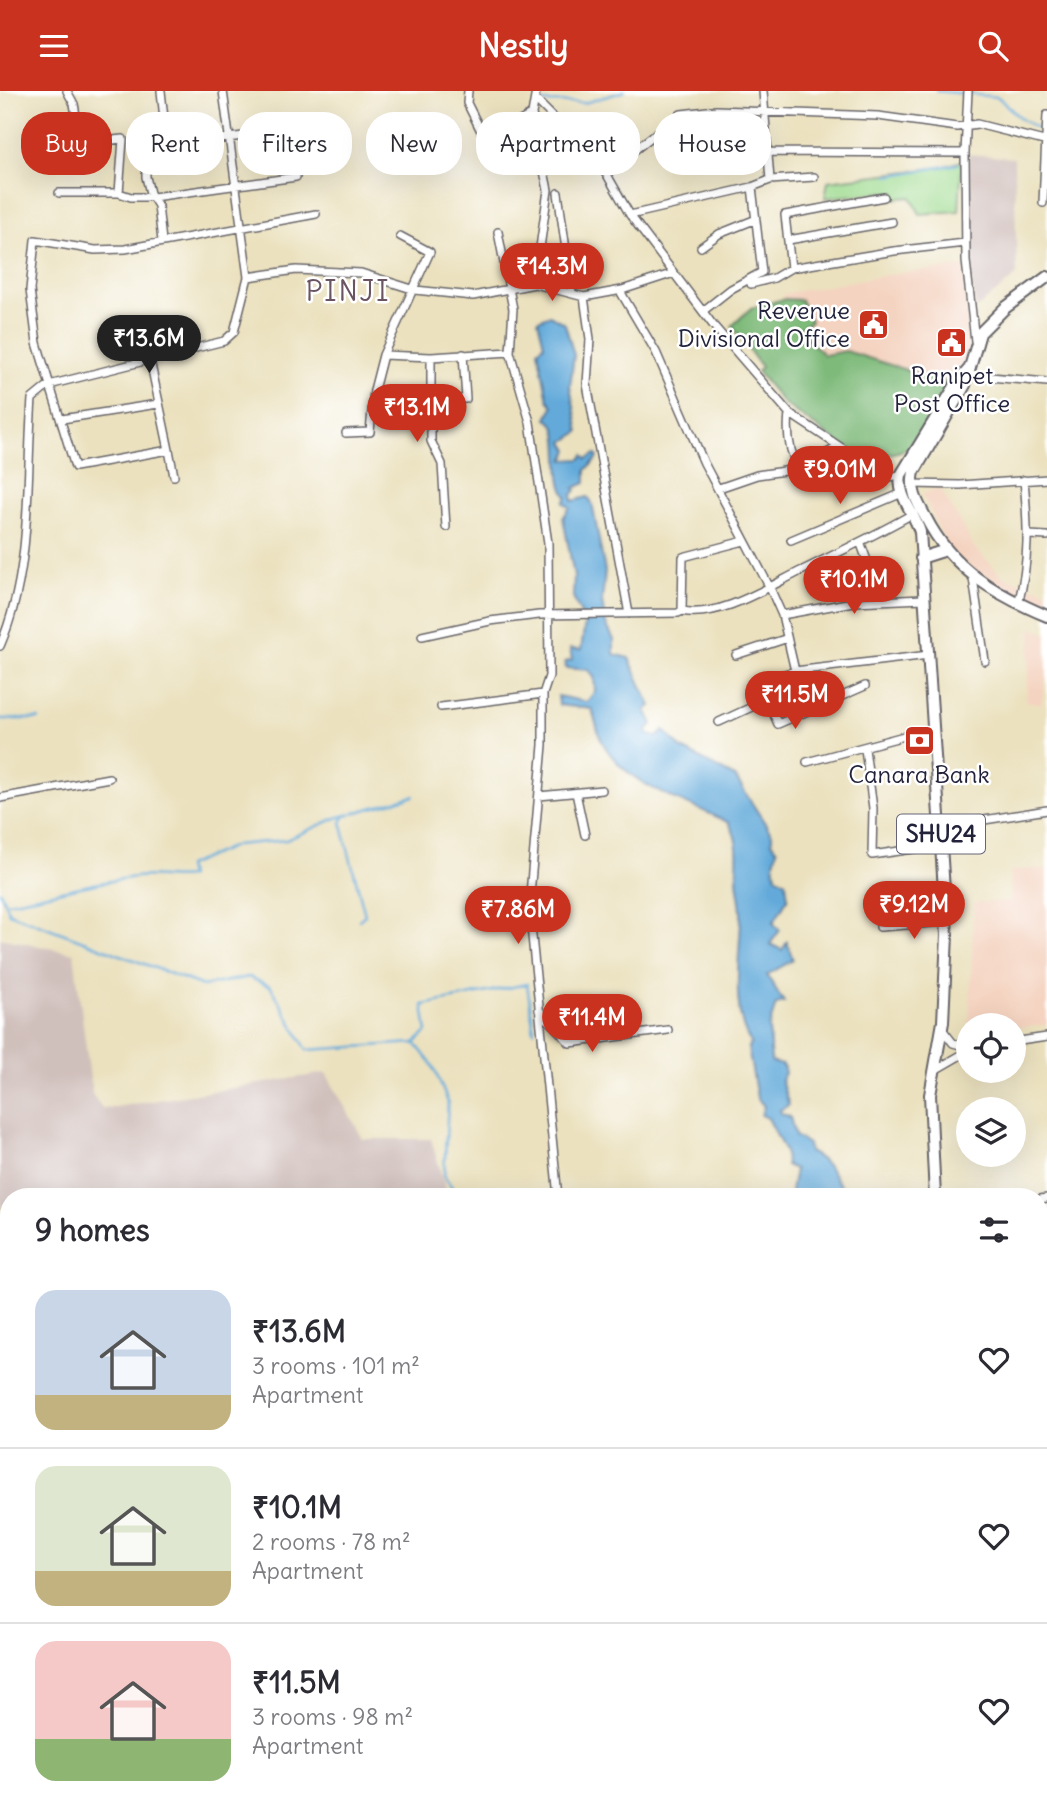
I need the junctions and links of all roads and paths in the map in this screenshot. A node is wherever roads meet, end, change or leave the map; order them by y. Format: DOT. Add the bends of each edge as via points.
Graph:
graph roads {
  1 [pos="67,91"];
  2 [pos="161,91"];
  3 [pos="223,91"];
  4 [pos="468,91"];
  5 [pos="536,91"];
  6 [pos="763,91"];
  7 [pos="968,95"];
  8 [pos="536,100"];
  9 [pos="163,112"];
  10 [pos="533,112"];
  11 [pos="547,112"];
  12 [pos="698,112"];
  13 [pos="749,112"];
  14 [pos="765,112"];
  15 [pos="771,113"];
  16 [pos="1047,115"];
  17 [pos="476,121"];
  18 [pos="1047,125"];
  19 [pos="968,126"];
  20 [pos="654,135"];
  21 [pos="238,138"];
  22 [pos="224,140"];
  23 [pos="229,140"];
  24 [pos="1044,141"];
  25 [pos="640,146"];
  26 [pos="771,152"];
  27 [pos="965,153"];
  28 [pos="146,175"];
  29 [pos="545,175"];
  30 [pos="606,175"];
  31 [pos="769,175"];
  32 [pos="296,177"];
  33 [pos="814,177"];
  34 [pos="770,180"];
  35 [pos="237,186"];
  36 [pos="752,187"];
  37 [pos="59,193"];
  38 [pos="119,193"];
  39 [pos="558,193"];
  40 [pos="153,197"];
  41 [pos="884,197"];
  42 [pos="1043,203"];
  43 [pos="316,214"];
  44 [pos="630,215"];
  45 [pos="754,220"];
  46 [pos="892,222"];
  47 [pos="241,229"];
  48 [pos="498,232"];
  49 [pos="400,236"];
  50 [pos="788,240"];
  51 [pos="162,241"];
  52 [pos="965,243"];
  53 [pos="701,247"];
  54 [pos="791,268"];
  55 [pos="674,274"];
  56 [pos="1046,276"];
  57 [pos="248,277"];
  58 [pos="535,284"];
  59 [pos="751,284"];
  60 [pos="508,289"];
  61 [pos="415,290"];
  62 [pos="620,291"];
  63 [pos="572,292"];
  64 [pos="584,297"];
  65 [pos="702,311"];
  66 [pos="976,349"];
  67 [pos="510,352"];
  68 [pos="463,354"];
  69 [pos="383,355"];
  70 [pos="431,357"];
  71 [pos="150,360"];
  72 [pos="969,372"];
  73 [pos="1047,381"];
  74 [pos="48,385"];
  75 [pos="960,385"];
  76 [pos="431,399"];
  77 [pos="158,404"];
  78 [pos="789,413"];
  79 [pos="62,419"];
  80 [pos="346,433"];
  81 [pos="838,447"];
  82 [pos="169,450"];
  83 [pos="869,466"];
  84 [pos="798,469"];
  85 [pos="901,475"];
  86 [pos="174,476"];
  87 [pos="1047,479"];
  88 [pos="1024,480"];
  89 [pos="912,484"];
  90 [pos="719,488"];
  91 [pos="900,494"];
  92 [pos="914,513"];
  93 [pos="446,527"];
  94 [pos="1029,535"];
  95 [pos="1047,536"];
  96 [pos="791,540"];
  97 [pos="744,541"];
  98 [pos="861,544"];
  99 [pos="946,550"];
  100 [pos="921,558"];
  101 [pos="973,578"];
  102 [pos="770,588"];
  103 [pos="881,599"];
  104 [pos="924,599"];
  105 [pos="1018,604"];
  106 [pos="682,611"];
  107 [pos="629,614"];
  108 [pos="782,615"];
  109 [pos="547,616"];
  110 [pos="1047,616"];
  111 [pos="422,636"];
  112 [pos="785,639"];
  113 [pos="0,646"];
  114 [pos="736,655"];
  115 [pos="929,655"];
  116 [pos="985,661"];
  117 [pos="794,671"];
  118 [pos="864,686"];
  119 [pos="543,694"];
  120 [pos="767,700"];
  121 [pos="441,707"];
  122 [pos="719,722"];
  123 [pos="934,729"];
  124 [pos="865,749"];
  125 [pos="807,762"];
  126 [pos="109,778"];
  127 [pos="602,790"];
  128 [pos="576,793"];
  129 [pos="539,796"];
  130 [pos="0,798"];
  131 [pos="1047,810"];
  132 [pos="940,827"];
  133 [pos="585,835"];
  134 [pos="941,845"];
  135 [pos="946,922"];
  136 [pos="880,927"];
  137 [pos="538,1010"];
  138 [pos="942,1029"];
  139 [pos="668,1030"];
  140 [pos="1047,1037"];
  141 [pos="1026,1040"];
  142 [pos="956,1044"];
  143 [pos="956,1056"];
  144 [pos="932,1074"];
  145 [pos="557,1188"];
  146 [pos="935,1188"];
  1 -- 38 [label="street" via="81,143 122,139"];
  2 -- 9 [label="street"];
  3 -- 23 [label="street"];
  4 -- 17 [label="street" via="467,103"];
  5 -- 8 [label="street"];
  6 -- 14 [label="street"];
  7 -- 19 [label="street"];
  8 -- 10 [label="street"];
  8 -- 11 [label="street"];
  12 -- 13 [label="street"];
  15 -- 19 [label="street" via="878,116"];
  16 -- 18 [label="street"];
  18 -- 24 [label="street"];
  19 -- 24 [label="street" via="977,124"];
  19 -- 27 [label="street"];
  20 -- 25 [label="street"];
  21 -- 23 [label="street"];
  22 -- 23 [label="street"];
  23 -- 35 [label="street"];
  24 -- 42 [label="street"];
  26 -- 27 [label="street"];
  27 -- 52 [label="street"];
  28 -- 40 [label="street"];
  29 -- 58 [label="street" via="548,190"];
  30 -- 44 [label="street"];
  31 -- 34 [label="street"];
  32 -- 35 [label="street"];
  33 -- 34 [label="street"];
  34 -- 36 [label="street"];
  35 -- 40 [label="street"];
  35 -- 47 [label="street"];
  36 -- 44 [label="street"];
  36 -- 45 [label="street"];
  37 -- 38 [label="street"];
  38 -- 40 [label="street"];
  39 -- 63 [label="street"];
  40 -- 51 [label="street"];
  41 -- 50 [label="street" via="785,215"];
  43 -- 47 [label="street"];
  44 -- 55 [label="street"];
  45 -- 53 [label="street"];
  45 -- 65 [label="street" via="762,272"];
  46 -- 50 [label="street"];
  47 -- 51 [label="street"];
  47 -- 57 [label="street"];
  48 -- 60 [label="street"];
  49 -- 61 [label="street" via="430,252"];
  50 -- 54 [label="street"];
  51 -- 74 [label="street" via="95,250 34,240 31,300"];
  52 -- 54 [label="street"];
  52 -- 66 [label="street"];
  54 -- 59 [label="street"];
  55 -- 62 [label="street"];
  55 -- 65 [label="street"];
  56 -- 66 [label="main road" via="980,333"];
  57 -- 61 [label="street" via="296,270 362,273"];
  57 -- 71 [label="street" via="234,332 225,341"];
  58 -- 60 [label="street"];
  58 -- 63 [label="street"];
  60 -- 61 [label="street" via="472,296"];
  60 -- 67 [label="street" via="513,309"];
  61 -- 69 [label="street"];
  62 -- 64 [label="street"];
  62 -- 90 [label="street" via="656,352"];
  63 -- 64 [label="street"];
  64 -- 107 [label="street" via="590,339 587,384"];
  65 -- 78 [label="street"];
  66 -- 72 [label="main road"];
  67 -- 68 [label="street"];
  67 -- 109 [label="street" via="530,422 548,543"];
  68 -- 70 [label="street"];
  68 -- 76 [label="street" via="466,399"];
  69 -- 70 [label="street"];
  69 -- 80 [label="street" via="370,432"];
  70 -- 76 [label="street"];
  71 -- 74 [label="street"];
  71 -- 77 [label="street"];
  72 -- 73 [label="street"];
  72 -- 75 [label="main road"];
  74 -- 79 [label="street"];
  74 -- 113 [label="street" via="32,399 25,535 10,622"];
  75 -- 85 [label="main road"];
  75 -- 89 [label="main road"];
  76 -- 93 [label="street" via="431,441 442,464"];
  77 -- 79 [label="street"];
  77 -- 82 [label="street"];
  78 -- 81 [label="street"];
  78 -- 84 [label="street" via="786,433"];
  79 -- 82 [label="street" via="75,467"];
  81 -- 83 [label="street"];
  81 -- 84 [label="street"];
  82 -- 86 [label="street"];
  83 -- 84 [label="street" via="808,482"];
  83 -- 85 [label="street" via="888,477"];
  84 -- 90 [label="street" via="757,475"];
  85 -- 91 [label="main road"];
  87 -- 88 [label="street"];
  88 -- 89 [label="street"];
  88 -- 94 [label="street"];
  89 -- 99 [label="main road"];
  90 -- 97 [label="street"];
  91 -- 92 [label="main road, SHU24"];
  91 -- 96 [label="street"];
  92 -- 98 [label="street"];
  92 -- 100 [label="main road, SHU24"];
  94 -- 95 [label="street"];
  94 -- 105 [label="street"];
  97 -- 102 [label="street"];
  97 -- 106 [label="street" via="683,557"];
  98 -- 102 [label="street"];
  98 -- 103 [label="street"];
  99 -- 100 [label="main road"];
  99 -- 101 [label="main road"];
  100 -- 104 [label="main road, SHU24"];
  101 -- 105 [label="main road"];
  101 -- 116 [label="street"];
  102 -- 106 [label="street" via="723,607"];
  102 -- 108 [label="street"];
  103 -- 104 [label="street"];
  103 -- 108 [label="street"];
  104 -- 115 [label="main road, SHU24"];
  105 -- 110 [label="main road"];
  106 -- 107 [label="street"];
  107 -- 109 [label="street"];
  108 -- 112 [label="street"];
  109 -- 111 [label="street" via="490,621"];
  109 -- 119 [label="street" via="549,676"];
  112 -- 114 [label="street"];
  112 -- 117 [label="street"];
  115 -- 117 [label="street"];
  115 -- 123 [label="main road, SHU24"];
  117 -- 120 [label="street" via="759,681"];
  118 -- 120 [label="street" via="778,723"];
  119 -- 121 [label="street"];
  119 -- 129 [label="street"];
  120 -- 122 [label="street"];
  123 -- 124 [label="street"];
  123 -- 132 [label="main road, SHU24"];
  124 -- 125 [label="street"];
  124 -- 134 [label="street" via="873,808 872,855"];
  126 -- 130 [label="street"];
  127 -- 128 [label="street"];
  128 -- 129 [label="street"];
  128 -- 133 [label="street"];
  129 -- 137 [label="street" via="529,906"];
  131 -- 132 [label="street"];
  132 -- 134 [label="main road, SHU24"];
  134 -- 135 [label="main road, SHU24"];
  135 -- 136 [label="street"];
  135 -- 138 [label="main road, SHU24"];
  137 -- 139 [label="street" via="570,1043"];
  137 -- 145 [label="street"];
  138 -- 142 [label="street"];
  138 -- 144 [label="main road, SHU24"];
  140 -- 141 [label="street"];
  143 -- 144 [label="street"];
  144 -- 146 [label="main road, SHU24"];
}
